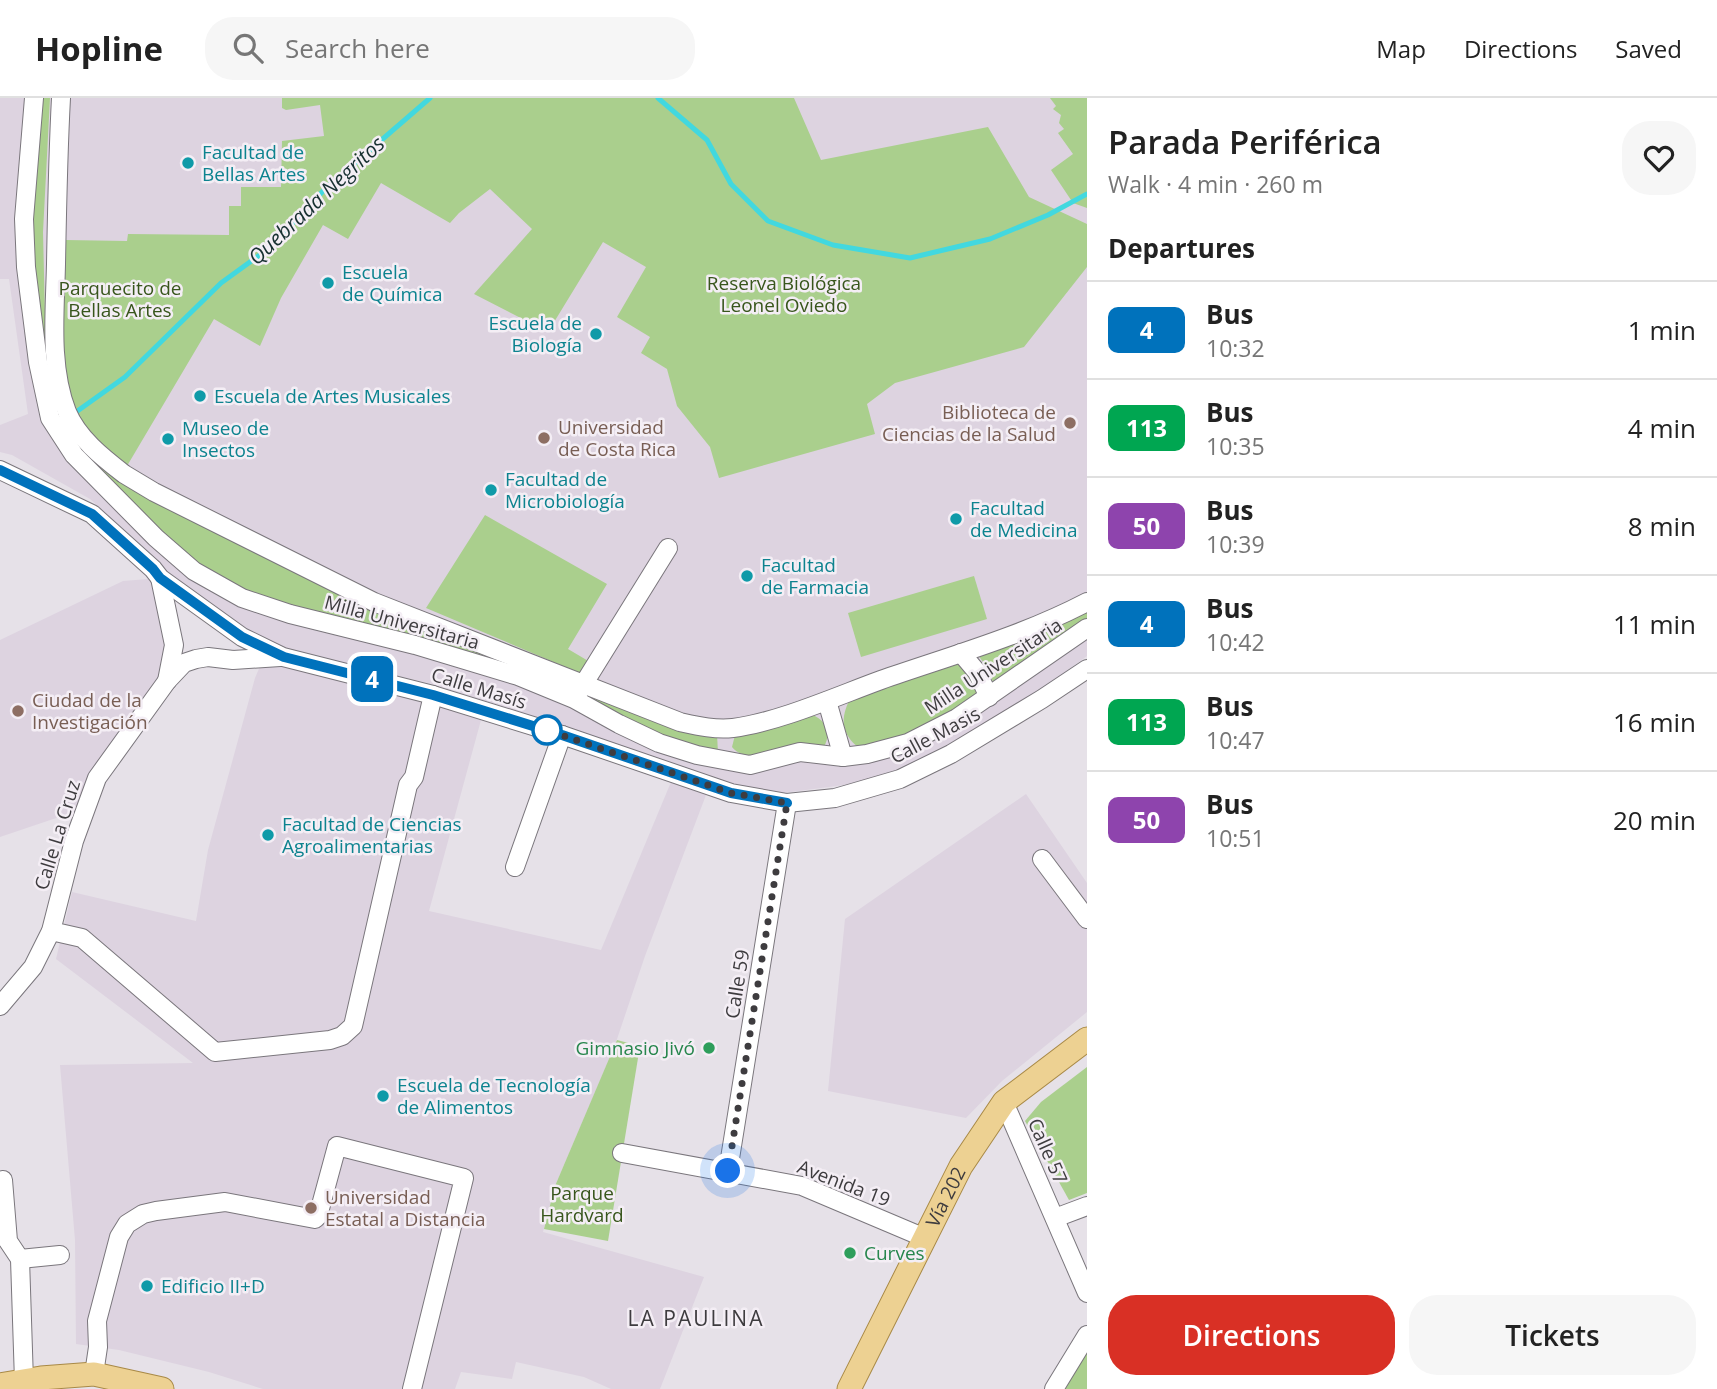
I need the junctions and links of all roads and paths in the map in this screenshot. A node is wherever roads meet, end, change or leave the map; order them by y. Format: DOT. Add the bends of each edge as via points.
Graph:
graph roads {
  1 [pos="34,98"];
  2 [pos="61,98"];
  3 [pos="0,470"];
  4 [pos="668,548"];
  5 [pos="160,578"];
  6 [pos="1087,602"];
  7 [pos="1087,628"];
  8 [pos="961,653"];
  9 [pos="284,657"];
  10 [pos="1087,668"];
  11 [pos="167,681"];
  12 [pos="579,691"];
  13 [pos="433,695"];
  14 [pos="989,696"];
  15 [pos="827,701"];
  16 [pos="729,729"];
  17 [pos="562,735"];
  18 [pos="843,757"];
  19 [pos="728,760"];
  20 [pos="787,803"];
  21 [pos="1042,859"];
  22 [pos="515,866"];
  23 [pos="1087,919"];
  24 [pos="51,931"];
  25 [pos="0,1006"];
  26 [pos="1087,1038"];
  27 [pos="1004,1102"];
  28 [pos="622,1153"];
  29 [pos="728,1171"];
  30 [pos="3,1180"];
  31 [pos="1087,1206"];
  32 [pos="1055,1218"];
  33 [pos="926,1238"];
  34 [pos="60,1255"];
  35 [pos="20,1259"];
  36 [pos="1087,1293"];
  37 [pos="1087,1335"];
  38 [pos="94,1374"];
  39 [pos="24,1381"];
  40 [pos="0,1385"];
  41 [pos="162,1389"];
  42 [pos="412,1389"];
  43 [pos="849,1389"];
  44 [pos="1054,1389"];
  1 -- 12 [label="street, Milla Universitaria" via="24,219 26,267 47,408 74,455 176,557 242,598"];
  2 -- 12 [label="street, Milla Universitaria" via="56,361 68,414 83,438 134,480 317,574"];
  3 -- 5 [label="street, Calle Masís" via="92,514"];
  4 -- 12 [label="street"];
  5 -- 9 [label="street, Calle Masís" via="242,637"];
  5 -- 11 [label="street, Calle La Cruz" via="174,645"];
  6 -- 8 [label="street, Milla Universitaria"];
  7 -- 14 [label="street, Milla Universitaria"];
  8 -- 14 [label="street" via="978,672"];
  8 -- 15 [label="street, Milla Universitaria"];
  9 -- 11 [label="street, Calle La Cruz" via="195,659 184,663"];
  9 -- 13 [label="street, Calle Masís"];
  10 -- 20 [label="street, Calle Masis" via="962,747 900,779 835,798"];
  11 -- 24 [label="street, Calle La Cruz" via="92,789"];
  12 -- 16 [label="street, Milla Universitaria" via="680,722"];
  12 -- 19 [label="street, Milla Universitaria" via="619,724 659,743"];
  13 -- 17 [label="street, Calle Masís"];
  13 -- 24 [label="street" via="353,1026 342,1036 215,1052 82,938"];
  14 -- 18 [label="street, Milla Universitaria" via="908,743"];
  15 -- 16 [label="street, Milla Universitaria"];
  15 -- 18 [label="street"];
  16 -- 19 [label="street" via="723,741"];
  17 -- 20 [label="street, Calle Masís" via="731,793"];
  17 -- 22 [label="street"];
  18 -- 19 [label="street, Milla Universitaria" via="800,752 750,765"];
  20 -- 29 [label="street, Calle 59"];
  21 -- 23 [label="street"];
  24 -- 25 [label="street, Calle La Cruz" via="33,967"];
  26 -- 27 [label="main road, Vía 202"];
  27 -- 32 [label="street, Calle 57"];
  27 -- 33 [label="main road, Vía 202" via="961,1166"];
  28 -- 29 [label="street, Avenida 19"];
  29 -- 33 [label="street, Avenida 19" via="802,1186"];
  30 -- 35 [label="street" via="8,1241"];
  31 -- 32 [label="street"];
  32 -- 36 [label="street, Calle 57"];
  33 -- 43 [label="main road, Vía 202"];
  34 -- 35 [label="street"];
  35 -- 39 [label="street"];
  37 -- 44 [label="street"];
  38 -- 39 [label="main road"];
  38 -- 41 [label="main road"];
  38 -- 42 [label="street" via="97,1321 119,1237 127,1224 156,1210 225,1202 315,1219 337,1146 464,1178"];
  39 -- 40 [label="main road"];
}
